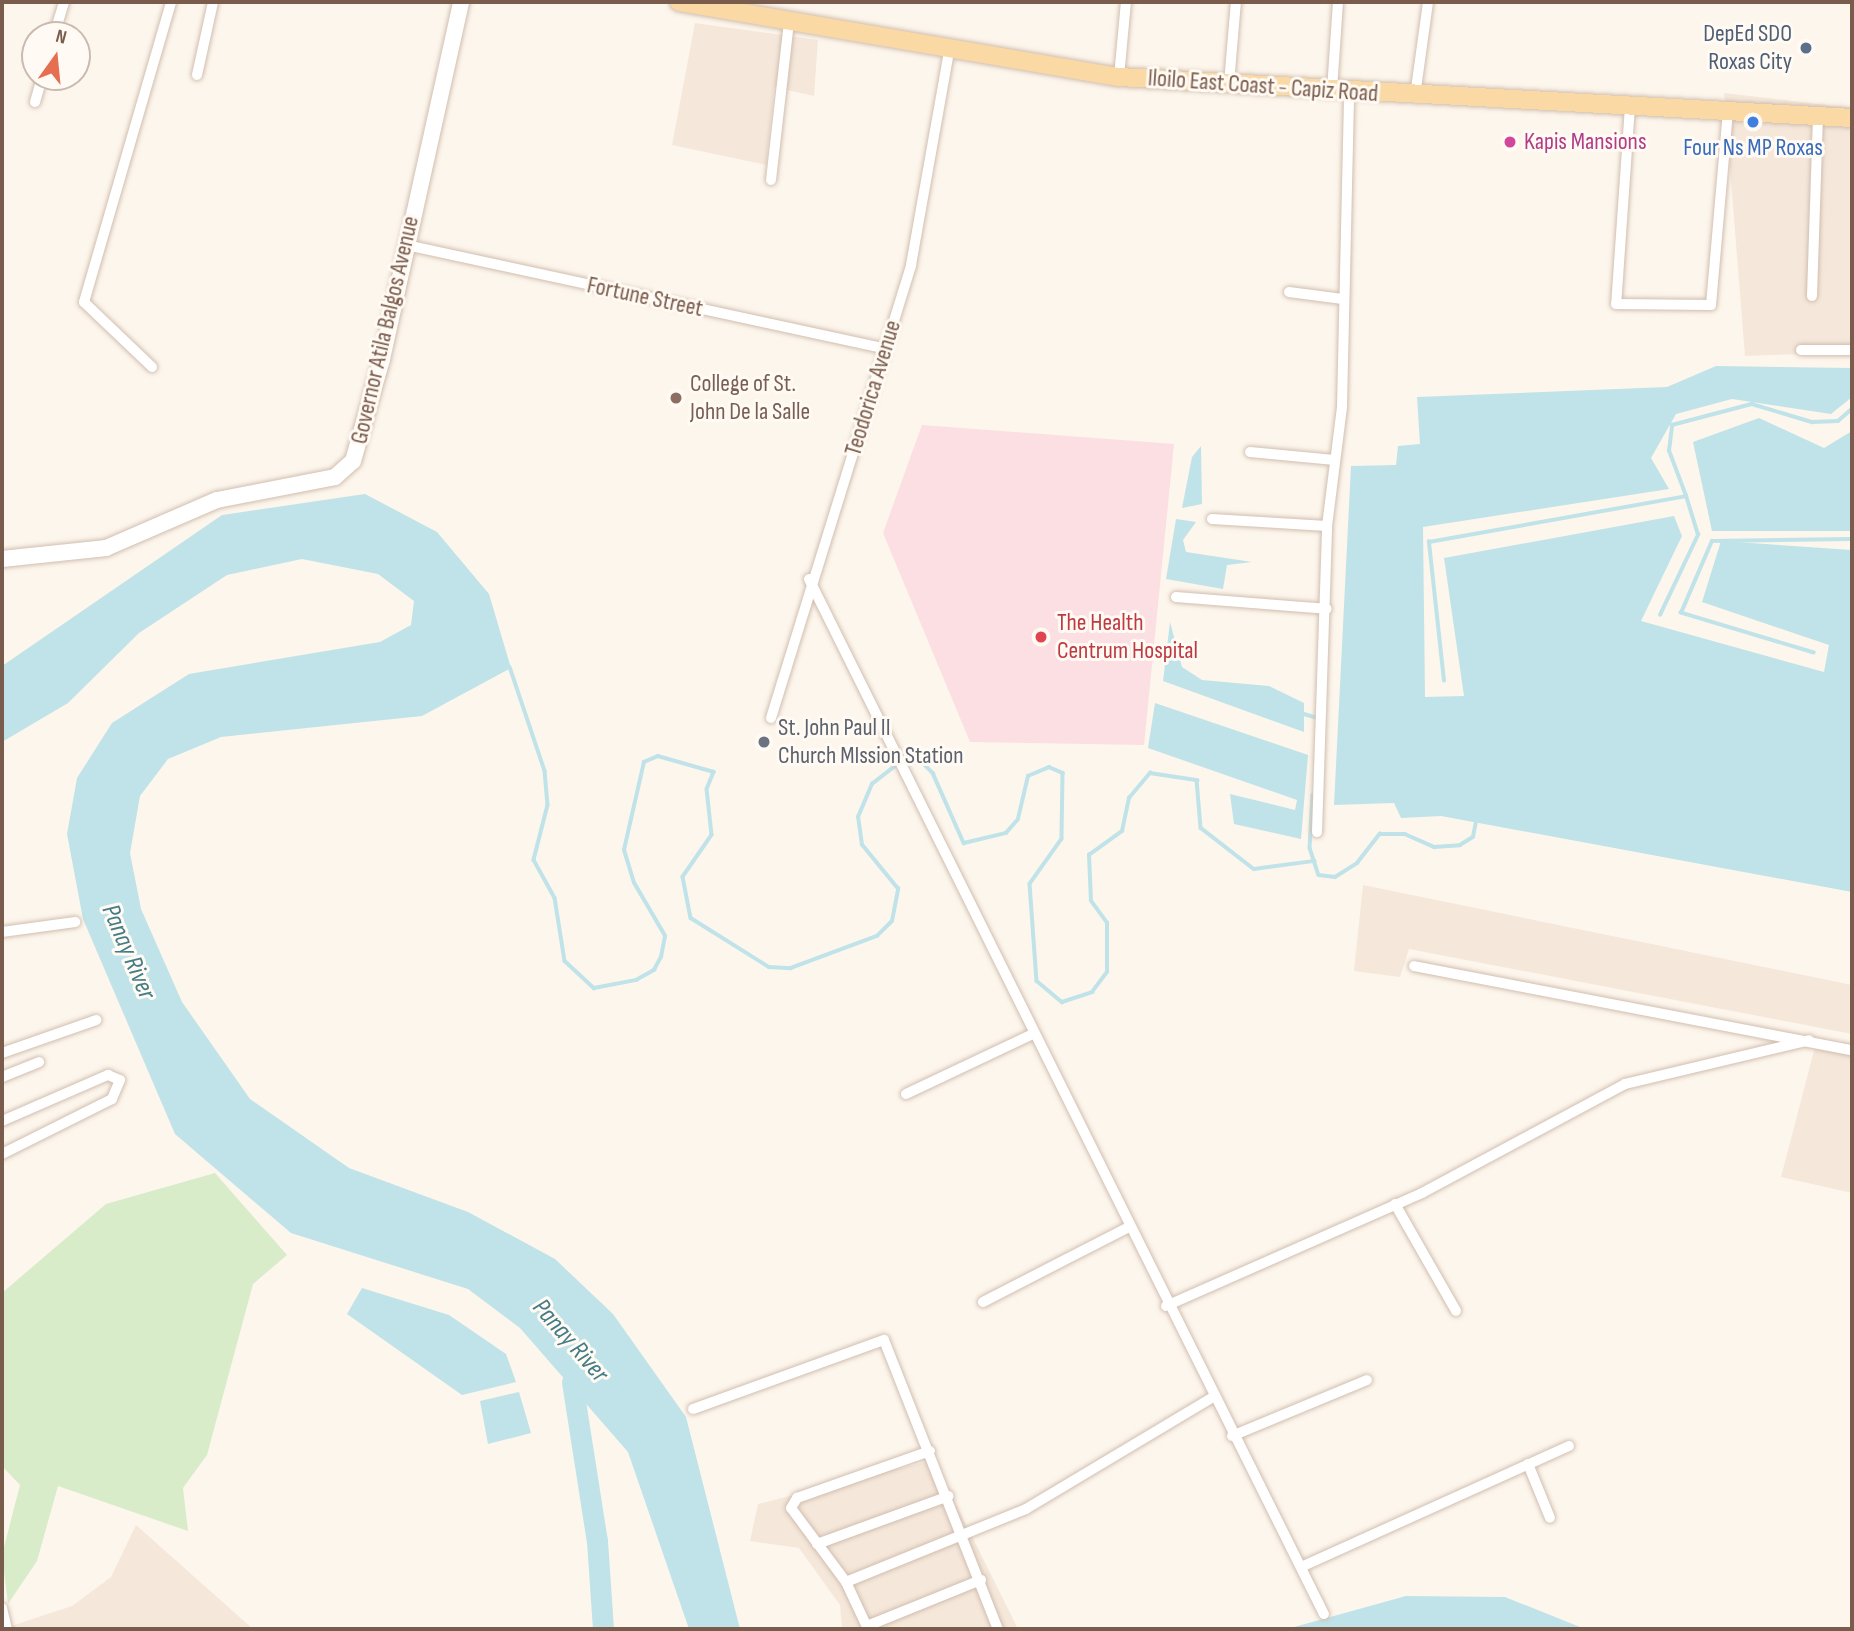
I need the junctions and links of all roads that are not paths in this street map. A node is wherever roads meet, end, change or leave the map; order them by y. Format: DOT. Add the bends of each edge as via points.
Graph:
graph roads {
  1 [pos="64,2"];
  2 [pos="171,2"];
  3 [pos="213,2"];
  4 [pos="461,2"];
  5 [pos="679,2"];
  6 [pos="1126,2"];
  7 [pos="1236,2"];
  8 [pos="1338,2"];
  9 [pos="1428,2"];
  10 [pos="58,21"];
  11 [pos="789,23"];
  12 [pos="949,51"];
  13 [pos="197,75"];
  14 [pos="1119,77"];
  15 [pos="1229,83"];
  16 [pos="38,91"];
  17 [pos="1340,91"];
  18 [pos="1415,96"];
  19 [pos="35,102"];
  20 [pos="1630,106"];
  21 [pos="1728,111"];
  22 [pos="1818,113"];
  23 [pos="1852,118"];
  24 [pos="771,180"];
  25 [pos="406,245"];
  26 [pos="1289,292"];
  27 [pos="1812,296"];
  28 [pos="1343,299"];
  29 [pos="884,348"];
  30 [pos="1801,350"];
  31 [pos="1852,350"];
  32 [pos="152,367"];
  33 [pos="1250,452"];
  34 [pos="1335,460"];
  35 [pos="1212,519"];
  36 [pos="1327,526"];
  37 [pos="2,559"];
  38 [pos="809,579"];
  39 [pos="1176,597"];
  40 [pos="1327,609"];
  41 [pos="771,718"];
  42 [pos="1317,832"];
  43 [pos="75,922"];
  44 [pos="2,932"];
  45 [pos="1414,966"];
  46 [pos="96,1020"];
  47 [pos="1031,1035"];
  48 [pos="1809,1040"];
  49 [pos="1852,1050"];
  50 [pos="2,1054"];
  51 [pos="38,1062"];
  52 [pos="2,1077"];
  53 [pos="906,1094"];
  54 [pos="2,1121"];
  55 [pos="2,1154"];
  56 [pos="1395,1204"];
  57 [pos="1127,1228"];
  58 [pos="983,1302"];
  59 [pos="1166,1306"];
  60 [pos="1456,1311"];
  61 [pos="1367,1380"];
  62 [pos="1213,1397"];
  63 [pos="693,1409"];
  64 [pos="1233,1436"];
  65 [pos="1569,1446"];
  66 [pos="930,1451"];
  67 [pos="1528,1464"];
  68 [pos="949,1496"];
  69 [pos="1550,1518"];
  70 [pos="967,1539"];
  71 [pos="817,1544"];
  72 [pos="1301,1567"];
  73 [pos="981,1580"];
  74 [pos="846,1582"];
  75 [pos="2,1608"];
  76 [pos="1324,1614"];
  77 [pos="868,1628"];
  78 [pos="7,1629"];
  79 [pos="998,1629"];
  1 -- 10 [label="street"];
  2 -- 32 [label="street" via="83,302"];
  3 -- 13 [label="street"];
  4 -- 25 [label="main road, Governor Atila Balgos Avenue"];
  5 -- 11 [label="main road, Iloilo East Coast - Capiz Road"];
  6 -- 14 [label="street"];
  7 -- 15 [label="street"];
  8 -- 17 [label="street"];
  9 -- 18 [label="street"];
  11 -- 12 [label="main road, Iloilo East Coast - Capiz Road"];
  11 -- 24 [label="street"];
  12 -- 14 [label="main road, Iloilo East Coast - Capiz Road"];
  12 -- 29 [label="street, Teodorica Avenue" via="911,264"];
  14 -- 15 [label="main road, Iloilo East Coast - Capiz Road"];
  15 -- 17 [label="main road, Iloilo East Coast - Capiz Road"];
  16 -- 19 [label="street"];
  17 -- 18 [label="main road, Iloilo East Coast - Capiz Road"];
  17 -- 28 [label="street"];
  18 -- 20 [label="main road, Iloilo East Coast - Capiz Road"];
  20 -- 21 [label="main road, Iloilo East Coast - Capiz Road"];
  20 -- 21 [label="street" via="1616,304 1711,306"];
  21 -- 22 [label="main road, Iloilo East Coast - Capiz Road"];
  22 -- 23 [label="main road, Iloilo East Coast - Capiz Road"];
  22 -- 27 [label="street"];
  25 -- 29 [label="street, Fortune Street"];
  25 -- 37 [label="main road, Governor Atila Balgos Avenue" via="360,440 353,461 335,477 217,500 106,548"];
  26 -- 28 [label="street"];
  28 -- 34 [label="street"];
  29 -- 38 [label="street, Teodorica Avenue"];
  30 -- 31 [label="street"];
  33 -- 34 [label="street"];
  34 -- 36 [label="street"];
  35 -- 36 [label="street"];
  36 -- 40 [label="street"];
  38 -- 41 [label="street, Teodorica Avenue"];
  38 -- 47 [label="street"];
  39 -- 40 [label="street"];
  40 -- 42 [label="street"];
  43 -- 44 [label="street"];
  45 -- 48 [label="street"];
  46 -- 50 [label="street"];
  47 -- 53 [label="street"];
  47 -- 57 [label="street"];
  48 -- 49 [label="street"];
  48 -- 56 [label="street" via="1625,1084"];
  51 -- 52 [label="street"];
  54 -- 55 [label="street" via="108,1075 120,1080 112,1099"];
  56 -- 59 [label="street"];
  56 -- 60 [label="street"];
  57 -- 58 [label="street"];
  57 -- 59 [label="street"];
  59 -- 62 [label="street"];
  61 -- 64 [label="street"];
  62 -- 64 [label="street"];
  62 -- 70 [label="street"];
  63 -- 66 [label="street" via="884,1340"];
  64 -- 72 [label="street"];
  65 -- 67 [label="street"];
  66 -- 68 [label="street"];
  66 -- 71 [label="street" via="797,1498 791,1508"];
  67 -- 69 [label="street"];
  67 -- 72 [label="street"];
  68 -- 70 [label="street"];
  68 -- 71 [label="street"];
  70 -- 73 [label="street"];
  70 -- 74 [label="street"];
  71 -- 74 [label="street"];
  72 -- 76 [label="street"];
  73 -- 77 [label="street"];
  73 -- 79 [label="street"];
  74 -- 77 [label="street"];
  75 -- 78 [label="street"];
}
